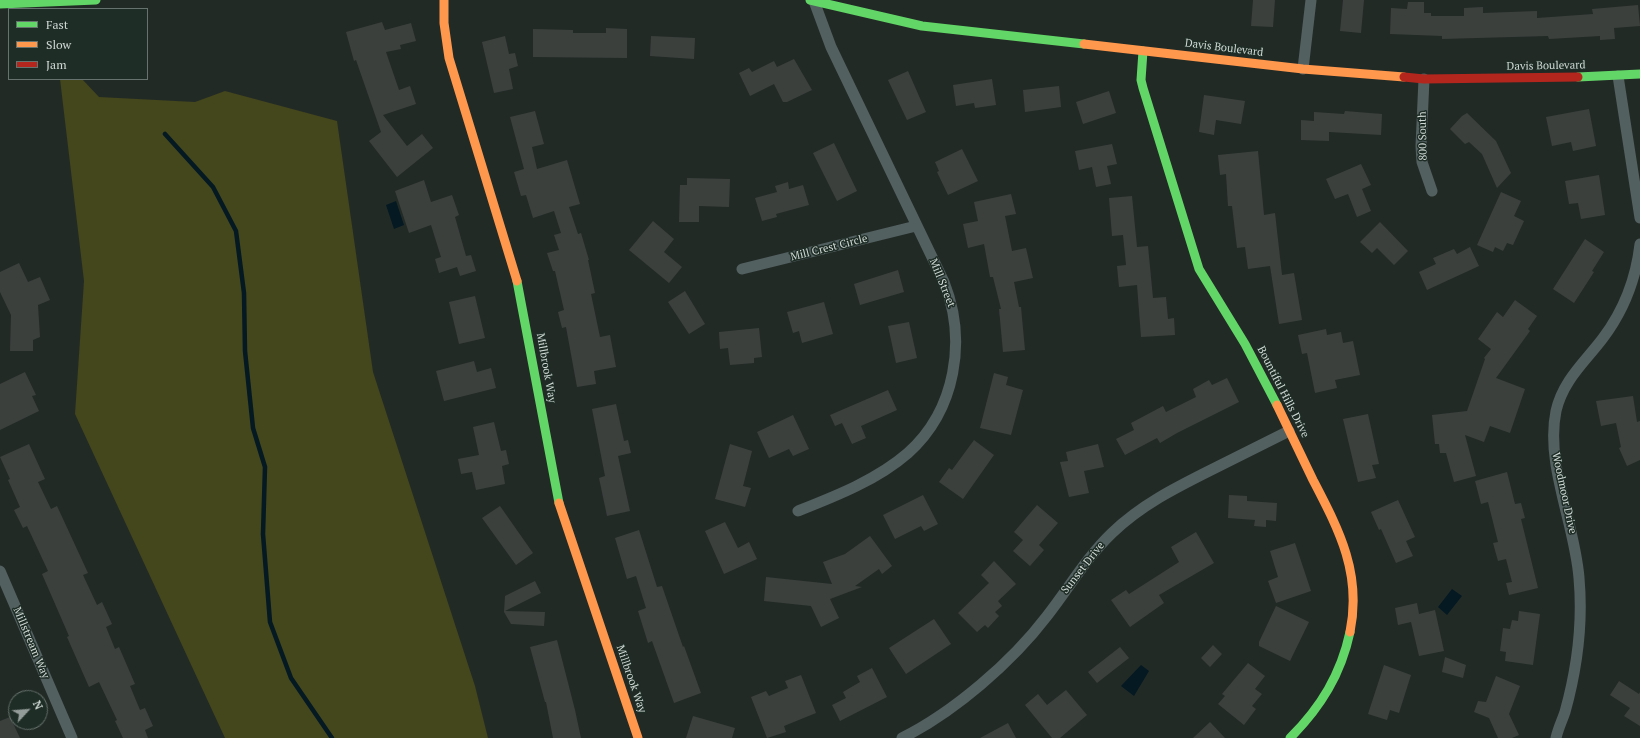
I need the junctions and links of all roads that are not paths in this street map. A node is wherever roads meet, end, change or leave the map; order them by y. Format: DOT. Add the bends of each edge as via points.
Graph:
graph roads {
  1 [pos="96,0"];
  2 [pos="444,0"];
  3 [pos="813,0"];
  4 [pos="1311,0"];
  5 [pos="0,4"];
  6 [pos="1143,51"];
  7 [pos="1303,69"];
  8 [pos="1640,74"];
  9 [pos="1618,76"];
  10 [pos="1424,79"];
  11 [pos="1432,191"];
  12 [pos="1640,218"];
  13 [pos="916,226"];
  14 [pos="1640,244"];
  15 [pos="742,269"];
  16 [pos="1289,431"];
  17 [pos="798,511"];
  18 [pos="0,571"];
  19 [pos="72,738"];
  20 [pos="638,738"];
  21 [pos="902,738"];
  22 [pos="1290,738"];
  23 [pos="1556,738"];
  1 -- 5 [label="street"];
  2 -- 20 [label="street, Millbrook Way" via="449,58 518,285 559,502"];
  3 -- 6 [label="street, Davis Boulevard" via="922,26"];
  3 -- 13 [label="street, Mill Street" via="831,47"];
  4 -- 7 [label="street"];
  6 -- 7 [label="street, Davis Boulevard"];
  6 -- 16 [label="street, Bountiful Hills Drive" via="1143,88 1199,269 1251,355"];
  7 -- 10 [label="street, Davis Boulevard"];
  8 -- 9 [label="street, Davis Boulevard"];
  9 -- 10 [label="street, Davis Boulevard"];
  9 -- 12 [label="street"];
  10 -- 11 [label="street, 800 South" via="1422,162"];
  13 -- 15 [label="street, Mill Crest Circle"];
  13 -- 17 [label="street, Mill Street" via="944,282 954,315 955,356 945,398 922,438 897,461 874,476"];
  14 -- 23 [label="street, Woodmoor Drive" via="1635,276 1621,309 1602,339 1576,369 1556,411 1554,445 1576,552 1580,605 1577,656 1565,713"];
  16 -- 21 [label="street, Sunset Drive" via="1169,491 1131,516 1094,552 1047,616 999,668 937,717"];
  16 -- 22 [label="street, Bountiful Hills Drive" via="1345,547 1351,572 1353,600 1347,644 1338,673 1323,700"];
  18 -- 19 [label="street, Millstream Way"];
}
